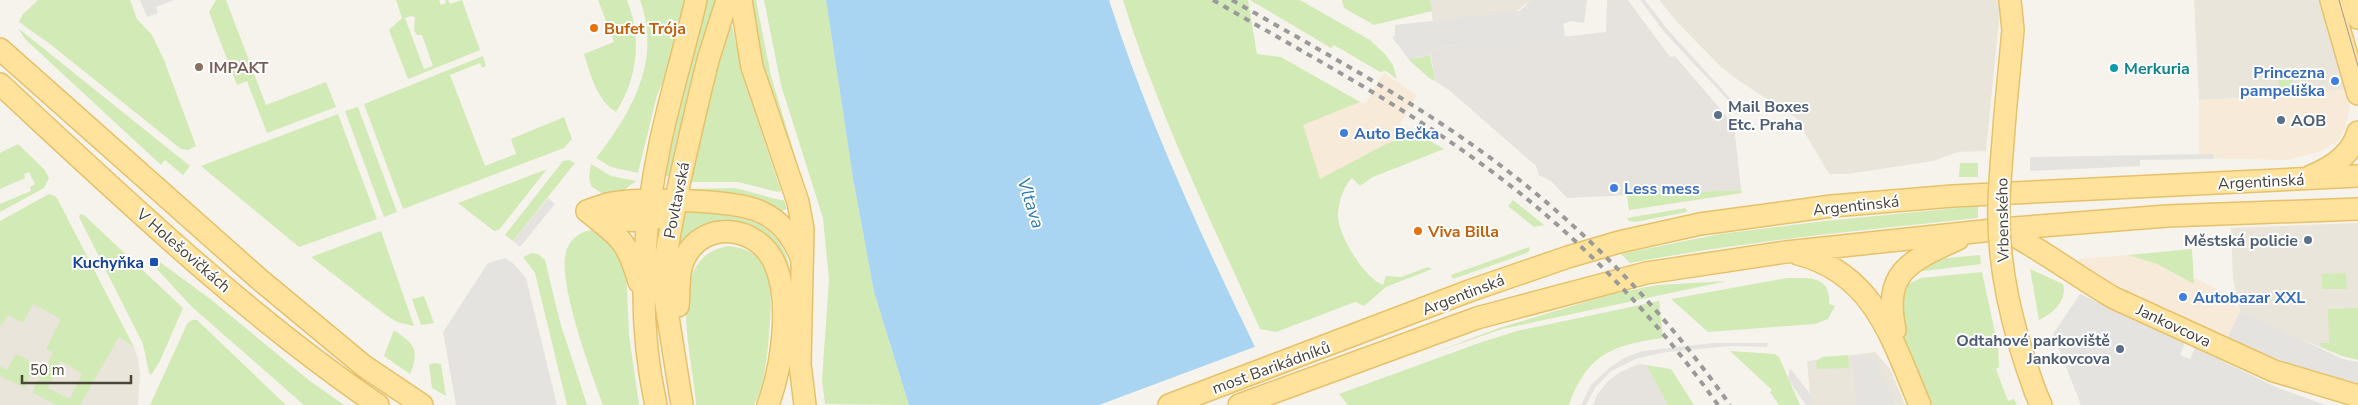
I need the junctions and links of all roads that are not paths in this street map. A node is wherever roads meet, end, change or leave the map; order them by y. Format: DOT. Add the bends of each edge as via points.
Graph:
graph roads {
  1 [pos="696,0"];
  2 [pos="727,0"];
  3 [pos="741,0"];
  4 [pos="2010,0"];
  5 [pos="2022,0"];
  6 [pos="2331,0"];
  7 [pos="2353,0"];
  8 [pos="2358,18"];
  9 [pos="2013,30"];
  10 [pos="0,49"];
  11 [pos="0,84"];
  12 [pos="2358,94"];
  13 [pos="2358,132"];
  14 [pos="2358,176"];
  15 [pos="2298,179"];
  16 [pos="676,201"];
  17 [pos="2358,209"];
  18 [pos="649,211"];
  19 [pos="2002,229"];
  20 [pos="1976,231"];
  21 [pos="1786,252"];
  22 [pos="804,268"];
  23 [pos="644,301"];
  24 [pos="1372,329"];
  25 [pos="792,334"];
  26 [pos="673,346"];
  27 [pos="1382,351"];
  28 [pos="1900,358"];
  29 [pos="2358,396"];
  30 [pos="2038,398"];
  31 [pos="377,404"];
  32 [pos="422,405"];
  33 [pos="656,405"];
  34 [pos="682,405"];
  35 [pos="768,405"];
  36 [pos="805,405"];
  37 [pos="1169,405"];
  38 [pos="1239,405"];
  39 [pos="1920,405"];
  1 -- 18 [label="main road, Povltavská" via="660,143"];
  2 -- 16 [label="main road, Povltavská" via="708,60"];
  3 -- 22 [label="main road" via="757,86 801,216"];
  4 -- 9 [label="main road, Vrbenského"];
  5 -- 9 [label="main road, Vrbenského"];
  6 -- 12 [label="main road"];
  7 -- 8 [label="main road"];
  9 -- 30 [label="main road, Vrbenského, bridge" via="1999,205 2004,275 2012,318"];
  10 -- 32 [label="main road, V Holešovičkách" via="258,280 364,366"];
  11 -- 31 [label="main road, V Holešovičkách" via="264,320"];
  13 -- 15 [label="main road" via="2348,151 2333,165"];
  14 -- 15 [label="main road, Argentinská"];
  15 -- 24 [label="main road, Argentinská" via="1953,196 1832,206 1700,224 1568,257"];
  16 -- 18 [label="main road" via="661,217"];
  16 -- 22 [label="main road" via="736,204 767,215 793,240"];
  16 -- 26 [label="main road, Povltavská" via="665,260 664,292"];
  17 -- 19 [label="main road, Argentinská" via="2167,216"];
  18 -- 23 [label="main road, Povltavská"];
  18 -- 23 [label="main road" via="612,218 587,211 627,247"];
  19 -- 20 [label="main road, Argentinská"];
  19 -- 29 [label="main road, Jankovcova" via="2059,261 2093,286 2139,308 2274,371"];
  20 -- 21 [label="main road, Argentinská"];
  20 -- 28 [label="main road" via="1924,254 1903,270 1895,284 1891,303"];
  21 -- 27 [label="main road, Argentinská" via="1646,273 1514,307"];
  21 -- 28 [label="main road" via="1822,262 1855,282 1879,313"];
  22 -- 25 [label="main road"];
  23 -- 33 [label="main road, Povltavská" via="646,342"];
  24 -- 37 [label="main road, most Barikádníků"];
  25 -- 26 [label="main road" via="772,256 753,237 721,232 698,242 684,261"];
  25 -- 35 [label="main road"];
  25 -- 36 [label="main road"];
  26 -- 34 [label="main road, Povltavská"];
  27 -- 38 [label="main road, most Barikádníků"];
  28 -- 39 [label="main road"];
}
